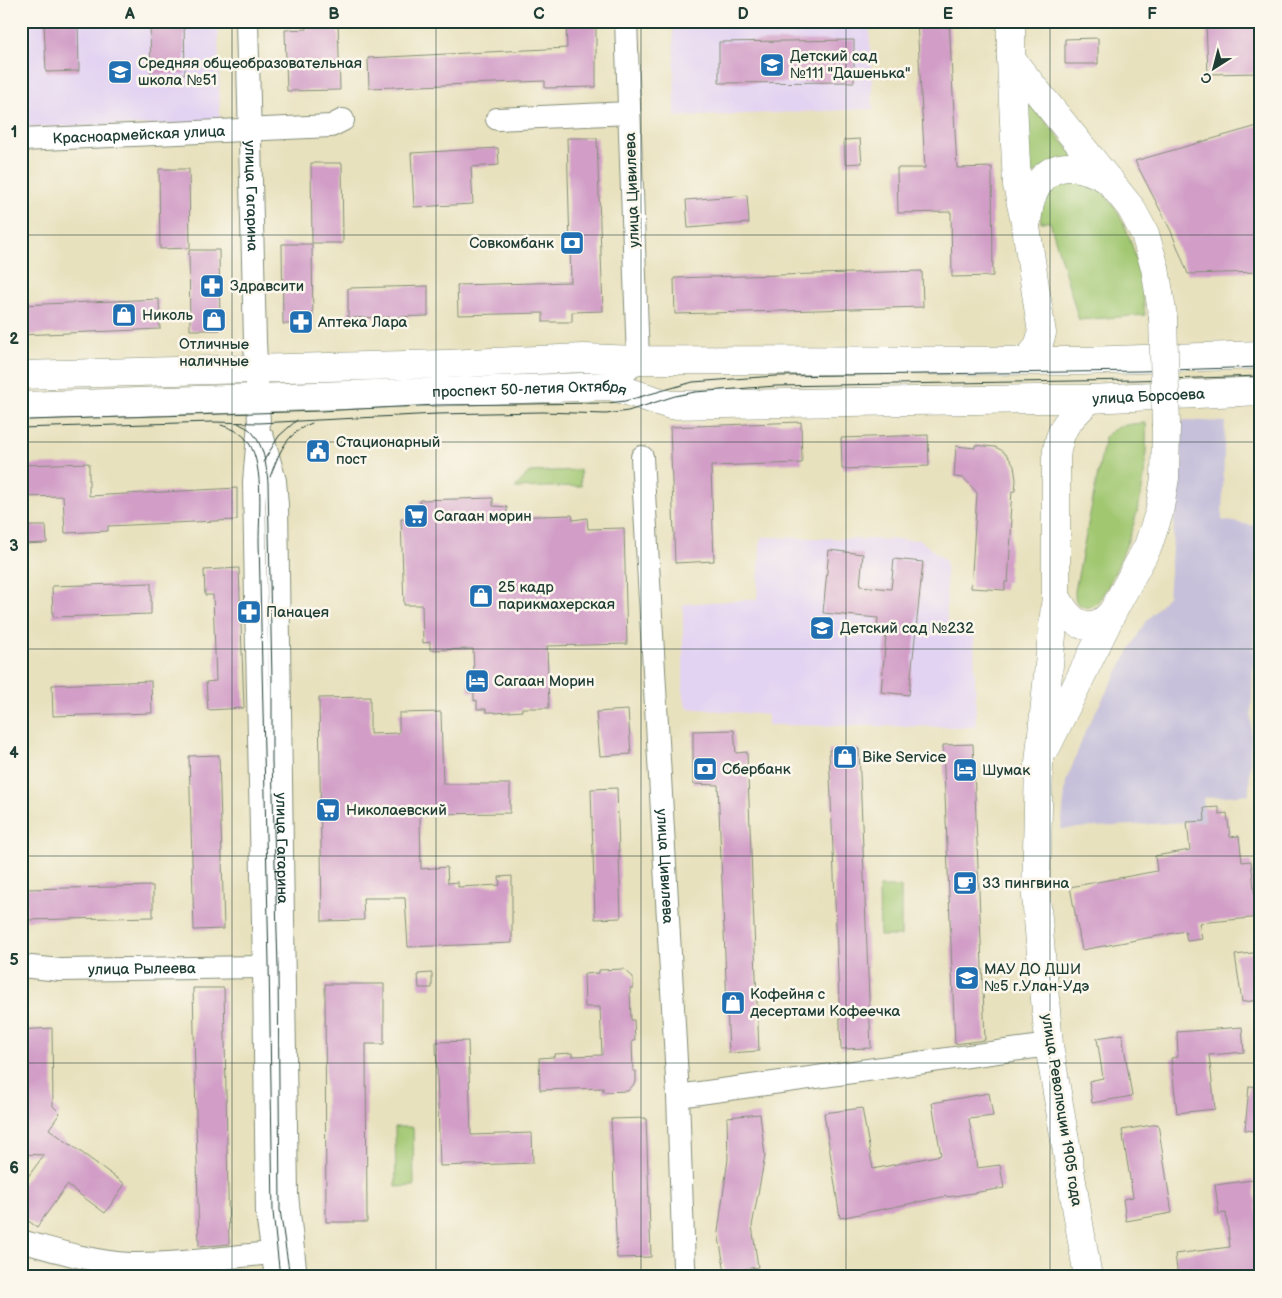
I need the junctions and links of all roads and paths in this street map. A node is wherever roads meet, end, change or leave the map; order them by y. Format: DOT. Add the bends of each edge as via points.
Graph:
graph roads {
  1 [pos="247,21"];
  2 [pos="626,21"];
  3 [pos="1011,21"];
  4 [pos="1011,59"];
  5 [pos="629,112"];
  6 [pos="497,119"];
  7 [pos="343,120"];
  8 [pos="250,131"];
  9 [pos="21,140"];
  10 [pos="1111,182"];
  11 [pos="1026,227"];
  12 [pos="1042,333"];
  13 [pos="1261,355"];
  14 [pos="638,360"];
  15 [pos="1027,360"];
  16 [pos="1083,361"];
  17 [pos="256,370"];
  18 [pos="21,375"];
  19 [pos="611,386"];
  20 [pos="1261,391"];
  21 [pos="1036,399"];
  22 [pos="1090,399"];
  23 [pos="21,406"];
  24 [pos="258,410"];
  25 [pos="642,456"];
  26 [pos="1056,596"];
  27 [pos="1112,613"];
  28 [pos="1038,763"];
  29 [pos="21,966"];
  30 [pos="264,967"];
  31 [pos="1049,1045"];
  32 [pos="678,1096"];
  33 [pos="21,1241"];
  34 [pos="272,1253"];
  35 [pos="276,1277"];
  36 [pos="296,1277"];
  37 [pos="686,1277"];
  38 [pos="1088,1277"];
  1 -- 8 [label="street, улица Гагарина"];
  2 -- 5 [label="street, улица Цивилева"];
  3 -- 4 [label="main road, улица Революции 1905 года"];
  4 -- 10 [label="main road, улица Революции 1905 года"];
  4 -- 11 [label="main road, улица Революции 1905 года" via="1017,185"];
  5 -- 6 [label="street"];
  5 -- 14 [label="street, улица Цивилева"];
  7 -- 8 [label="street, Красноармейская улица" via="331,126"];
  8 -- 9 [label="street, Красноармейская улица"];
  8 -- 17 [label="street, улица Гагарина"];
  10 -- 11 [label="main road, улица Революции 1905 года" via="1080,168 1047,173 1031,198"];
  10 -- 27 [label="main road, улица Революции 1905 года, bridge" via="1131,208 1145,234 1155,268 1163,317 1166,426 1165,478 1159,513 1148,546"];
  11 -- 12 [label="main road, улица Революции 1905 года"];
  12 -- 15 [label="main road" via="1038,346"];
  12 -- 16 [label="main road" via="1059,351"];
  13 -- 16 [label="main road, проспект 50-летия Октября"];
  14 -- 15 [label="main road, проспект 50-летия Октября"];
  14 -- 17 [label="main road, проспект 50-летия Октября" via="584,358"];
  14 -- 19 [label="street"];
  15 -- 16 [label="main road, проспект 50-летия Октября"];
  17 -- 18 [label="main road, проспект 50-летия Октября"];
  17 -- 24 [label="street, улица Гагарина"];
  19 -- 21 [label="main road, проспект 50-летия Октября" via="670,405"];
  19 -- 24 [label="main road, проспект 50-летия Октября"];
  20 -- 22 [label="main road, улица Борсоева"];
  21 -- 22 [label="main road, улица Борсоева"];
  22 -- 26 [label="main road, улица Революции 1905 года" via="1062,429 1058,441"];
  23 -- 24 [label="main road, проспект 50-летия Октября"];
  24 -- 30 [label="street, улица Гагарина" via="254,482"];
  24 -- 36 [label="street, улица Гагарина" via="275,481 277,505 286,1186"];
  25 -- 32 [label="street, улица Цивилева"];
  26 -- 27 [label="main road" via="1065,613 1076,622 1098,624"];
  26 -- 28 [label="main road, улица Революции 1905 года"];
  27 -- 28 [label="main road, улица Революции 1905 года"];
  28 -- 31 [label="main road, улица Революции 1905 года" via="1036,896"];
  29 -- 30 [label="street, улица Рылеева" via="60,970"];
  30 -- 34 [label="street, улица Гагарина" via="267,1214"];
  31 -- 32 [label="street"];
  31 -- 38 [label="main road, улица Революции 1905 года"];
  32 -- 37 [label="street, улица Цивилева"];
  33 -- 34 [label="street" via="90,1259 130,1264"];
  34 -- 35 [label="street, улица Гагарина"];
}
